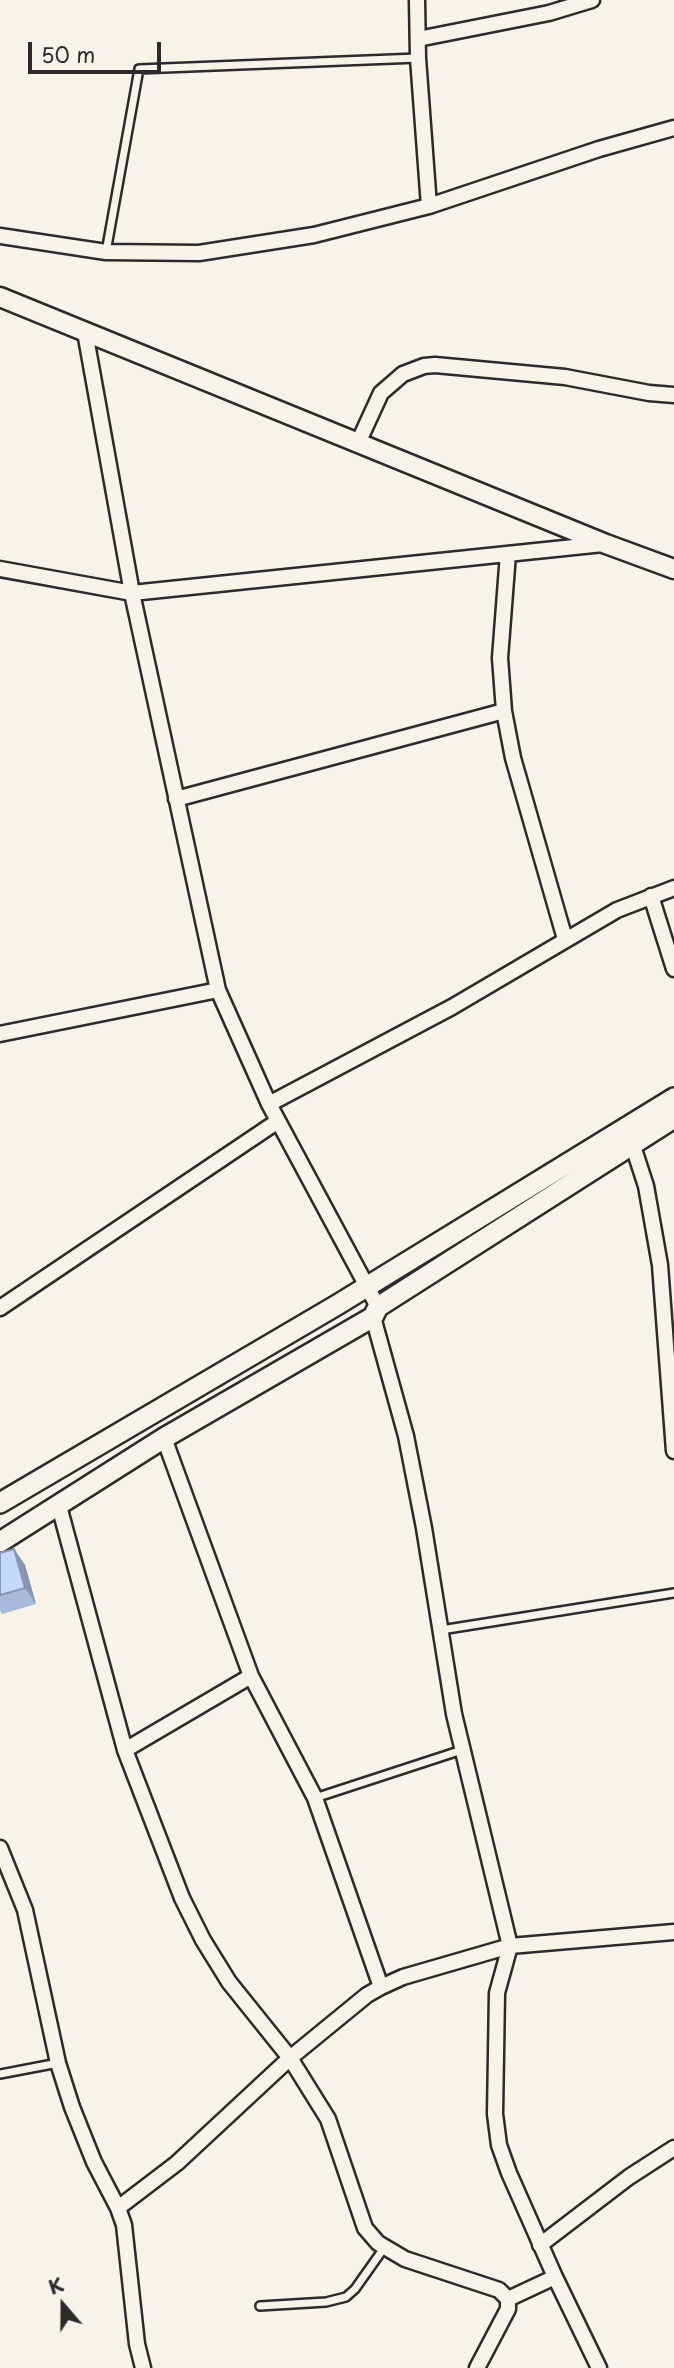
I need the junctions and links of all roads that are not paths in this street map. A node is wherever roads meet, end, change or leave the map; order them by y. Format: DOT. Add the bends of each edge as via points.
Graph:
graph roads {
  1 [pos="417,0"];
  2 [pos="592,0"];
  3 [pos="418,39"];
  4 [pos="418,58"];
  5 [pos="674,128"];
  6 [pos="429,206"];
  7 [pos="0,236"];
  8 [pos="106,252"];
  9 [pos="0,297"];
  10 [pos="85,332"];
  11 [pos="674,395"];
  12 [pos="358,443"];
  13 [pos="607,544"];
  14 [pos="508,554"];
  15 [pos="0,569"];
  16 [pos="674,569"];
  17 [pos="132,593"];
  18 [pos="504,711"];
  19 [pos="176,799"];
  20 [pos="674,888"];
  21 [pos="651,896"];
  22 [pos="565,939"];
  23 [pos="674,969"];
  24 [pos="218,990"];
  25 [pos="0,1034"];
  26 [pos="674,1098"];
  27 [pos="269,1104"];
  28 [pos="674,1118"];
  29 [pos="278,1121"];
  30 [pos="632,1143"];
  31 [pos="365,1287"];
  32 [pos="0,1308"];
  33 [pos="375,1312"];
  34 [pos="163,1438"];
  35 [pos="674,1451"];
  36 [pos="0,1503"];
  37 [pos="59,1506"];
  38 [pos="0,1542"];
  39 [pos="674,1592"];
  40 [pos="440,1630"];
  41 [pos="251,1676"];
  42 [pos="125,1750"];
  43 [pos="462,1750"];
  44 [pos="315,1798"];
  45 [pos="0,1847"];
  46 [pos="674,1932"];
  47 [pos="510,1946"];
  48 [pos="381,1987"];
  49 [pos="290,2057"];
  50 [pos="58,2063"];
  51 [pos="0,2074"];
  52 [pos="674,2148"];
  53 [pos="118,2208"];
  54 [pos="541,2245"];
  55 [pos="385,2247"];
  56 [pos="555,2277"];
  57 [pos="508,2299"];
  58 [pos="260,2306"];
  59 [pos="143,2368"];
  60 [pos="477,2368"];
  61 [pos="599,2368"];
  1 -- 3 [label="street"];
  2 -- 3 [label="street"];
  3 -- 4 [label="street"];
  4 -- 6 [label="street"];
  4 -- 8 [label="lane" via="139,69"];
  5 -- 6 [label="street"];
  6 -- 8 [label="street" via="314,235 199,253"];
  7 -- 8 [label="street"];
  9 -- 10 [label="street"];
  10 -- 12 [label="street"];
  10 -- 17 [label="street"];
  11 -- 12 [label="street" via="565,377 424,366 403,374 381,393"];
  12 -- 13 [label="street"];
  13 -- 14 [label="street"];
  13 -- 16 [label="street"];
  14 -- 17 [label="street"];
  14 -- 18 [label="street" via="500,659"];
  15 -- 17 [label="street"];
  17 -- 19 [label="street"];
  18 -- 19 [label="street"];
  18 -- 22 [label="street"];
  19 -- 24 [label="street"];
  20 -- 21 [label="street"];
  21 -- 22 [label="street"];
  21 -- 23 [label="street"];
  22 -- 27 [label="street" via="452,1007"];
  24 -- 25 [label="street"];
  24 -- 27 [label="street"];
  26 -- 31 [label="main road"];
  27 -- 29 [label="street"];
  28 -- 30 [label="main road"];
  29 -- 31 [label="street"];
  29 -- 32 [label="street"];
  30 -- 33 [label="main road"];
  30 -- 35 [label="street" via="646,1186 660,1265"];
  31 -- 33 [label="street"];
  31 -- 36 [label="main road"];
  33 -- 34 [label="main road"];
  33 -- 40 [label="street" via="406,1436"];
  34 -- 37 [label="main road"];
  34 -- 41 [label="street"];
  37 -- 38 [label="main road"];
  37 -- 42 [label="street"];
  39 -- 40 [label="lane"];
  40 -- 43 [label="street"];
  41 -- 42 [label="street"];
  41 -- 44 [label="street"];
  42 -- 49 [label="street" via="203,1940 229,1982"];
  43 -- 44 [label="lane"];
  43 -- 47 [label="street"];
  44 -- 48 [label="street"];
  45 -- 50 [label="street" via="25,1910"];
  46 -- 47 [label="street"];
  47 -- 48 [label="street"];
  47 -- 54 [label="street" via="497,1993 495,2113 499,2145"];
  48 -- 49 [label="street"];
  49 -- 53 [label="street" via="177,2163"];
  49 -- 55 [label="street" via="328,2119 365,2228"];
  50 -- 51 [label="lane"];
  50 -- 53 [label="street" via="82,2134"];
  52 -- 54 [label="street"];
  53 -- 59 [label="street"];
  54 -- 56 [label="street"];
  55 -- 57 [label="street" via="418,2264 499,2290"];
  55 -- 58 [label="lane" via="346,2297"];
  56 -- 57 [label="street"];
  56 -- 61 [label="street"];
  57 -- 60 [label="street" via="508,2309"];
}
